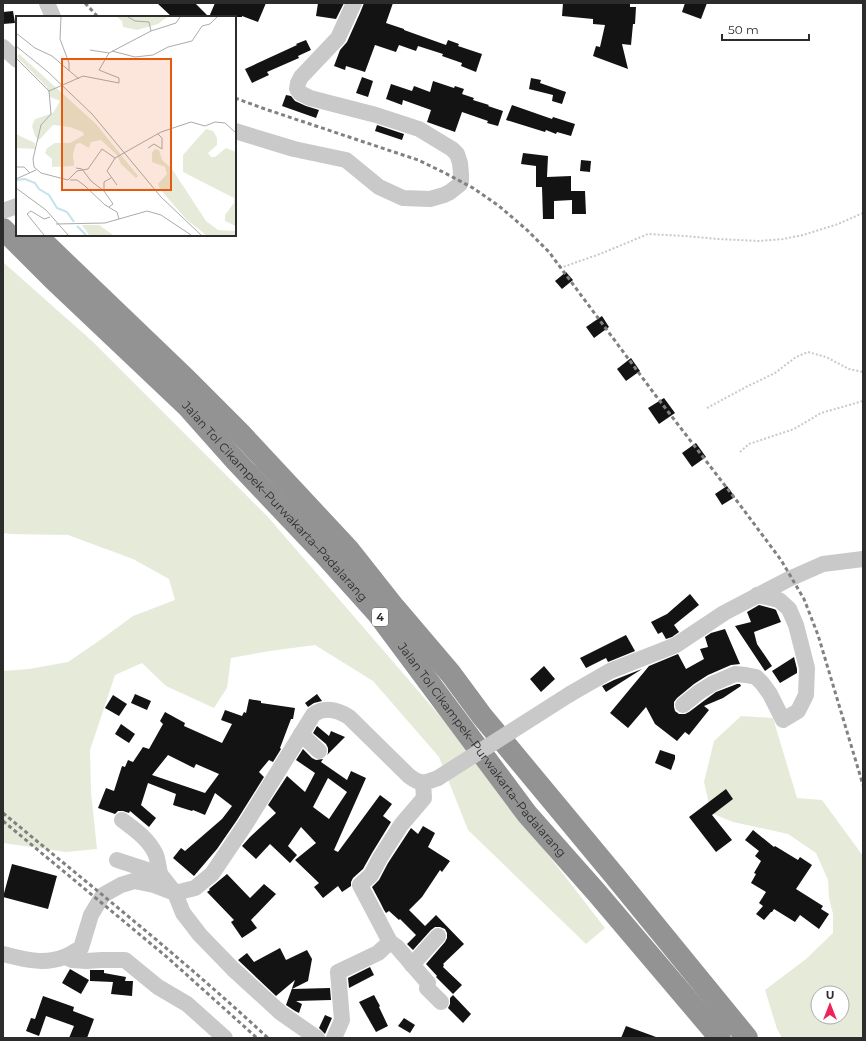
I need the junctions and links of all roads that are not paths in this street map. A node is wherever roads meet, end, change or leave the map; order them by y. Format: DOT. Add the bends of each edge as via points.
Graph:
graph roads {
  1 [pos="47,3"];
  2 [pos="354,3"];
  3 [pos="53,16"];
  4 [pos="3,48"];
  5 [pos="16,59"];
  6 [pos="236,132"];
  7 [pos="3,204"];
  8 [pos="16,206"];
  9 [pos="3,212"];
  10 [pos="16,216"];
  11 [pos="3,229"];
  12 [pos="37,236"];
  13 [pos="863,559"];
  14 [pos="757,595"];
  15 [pos="683,705"];
  16 [pos="300,734"];
  17 [pos="319,752"];
  18 [pos="430,780"];
  19 [pos="122,820"];
  20 [pos="117,860"];
  21 [pos="160,874"];
  22 [pos="614,875"];
  23 [pos="175,893"];
  24 [pos="597,893"];
  25 [pos="438,936"];
  26 [pos="390,942"];
  27 [pos="3,954"];
  28 [pos="65,957"];
  29 [pos="412,965"];
  30 [pos="441,1002"];
  31 [pos="225,1038"];
  32 [pos="317,1038"];
  33 [pos="334,1038"];
  34 [pos="720,1038"];
  35 [pos="747,1038"];
  1 -- 3 [label="street"];
  2 -- 6 [label="street" via="338,38 301,77 297,89 310,98 376,115 419,130 452,148 460,163 460,184 444,195 430,199 403,198 379,187 346,160 294,149"];
  4 -- 5 [label="street"];
  7 -- 10 [label="highway"];
  8 -- 9 [label="street, bridge"];
  11 -- 24 [label="highway, Jalan Tol Cikampek–Purwakarta–Padalarang / 4" via="187,406 378,614 527,814"];
  12 -- 22 [label="highway, Jalan Tol Cikampek–Purwakarta–Padalarang / 4" via="192,384 349,550"];
  13 -- 14 [label="street" via="823,564"];
  14 -- 15 [label="street" via="779,600 789,609 796,625 807,668 806,695 798,711 783,720 770,694 756,676 735,674 712,684"];
  14 -- 18 [label="street, bridge" via="724,613 676,645 610,670"];
  16 -- 17 [label="street"];
  16 -- 18 [label="street" via="316,712 342,712 409,776 418,782"];
  16 -- 23 [label="street" via="212,874 195,888"];
  18 -- 26 [label="street" via="424,798 401,824 371,875 360,885"];
  19 -- 21 [label="street" via="144,837 151,846"];
  20 -- 21 [label="street"];
  21 -- 23 [label="street"];
  22 -- 24 [label="street"];
  22 -- 35 [label="highway, Jalan Tol Cikampek–Purwakarta–Padalarang / 4"];
  23 -- 28 [label="street" via="134,881 103,895 91,915 80,948"];
  23 -- 32 [label="street" via="183,913 232,969 281,1013"];
  24 -- 34 [label="highway, Jalan Tol Cikampek–Purwakarta–Padalarang / 4"];
  25 -- 29 [label="street"];
  26 -- 29 [label="street"];
  26 -- 33 [label="street" via="378,953 338,972 342,1020"];
  27 -- 28 [label="street" via="48,962"];
  28 -- 31 [label="street" via="86,961 125,960 158,987 187,1004"];
  29 -- 30 [label="street" via="428,983 427,988"];
}
